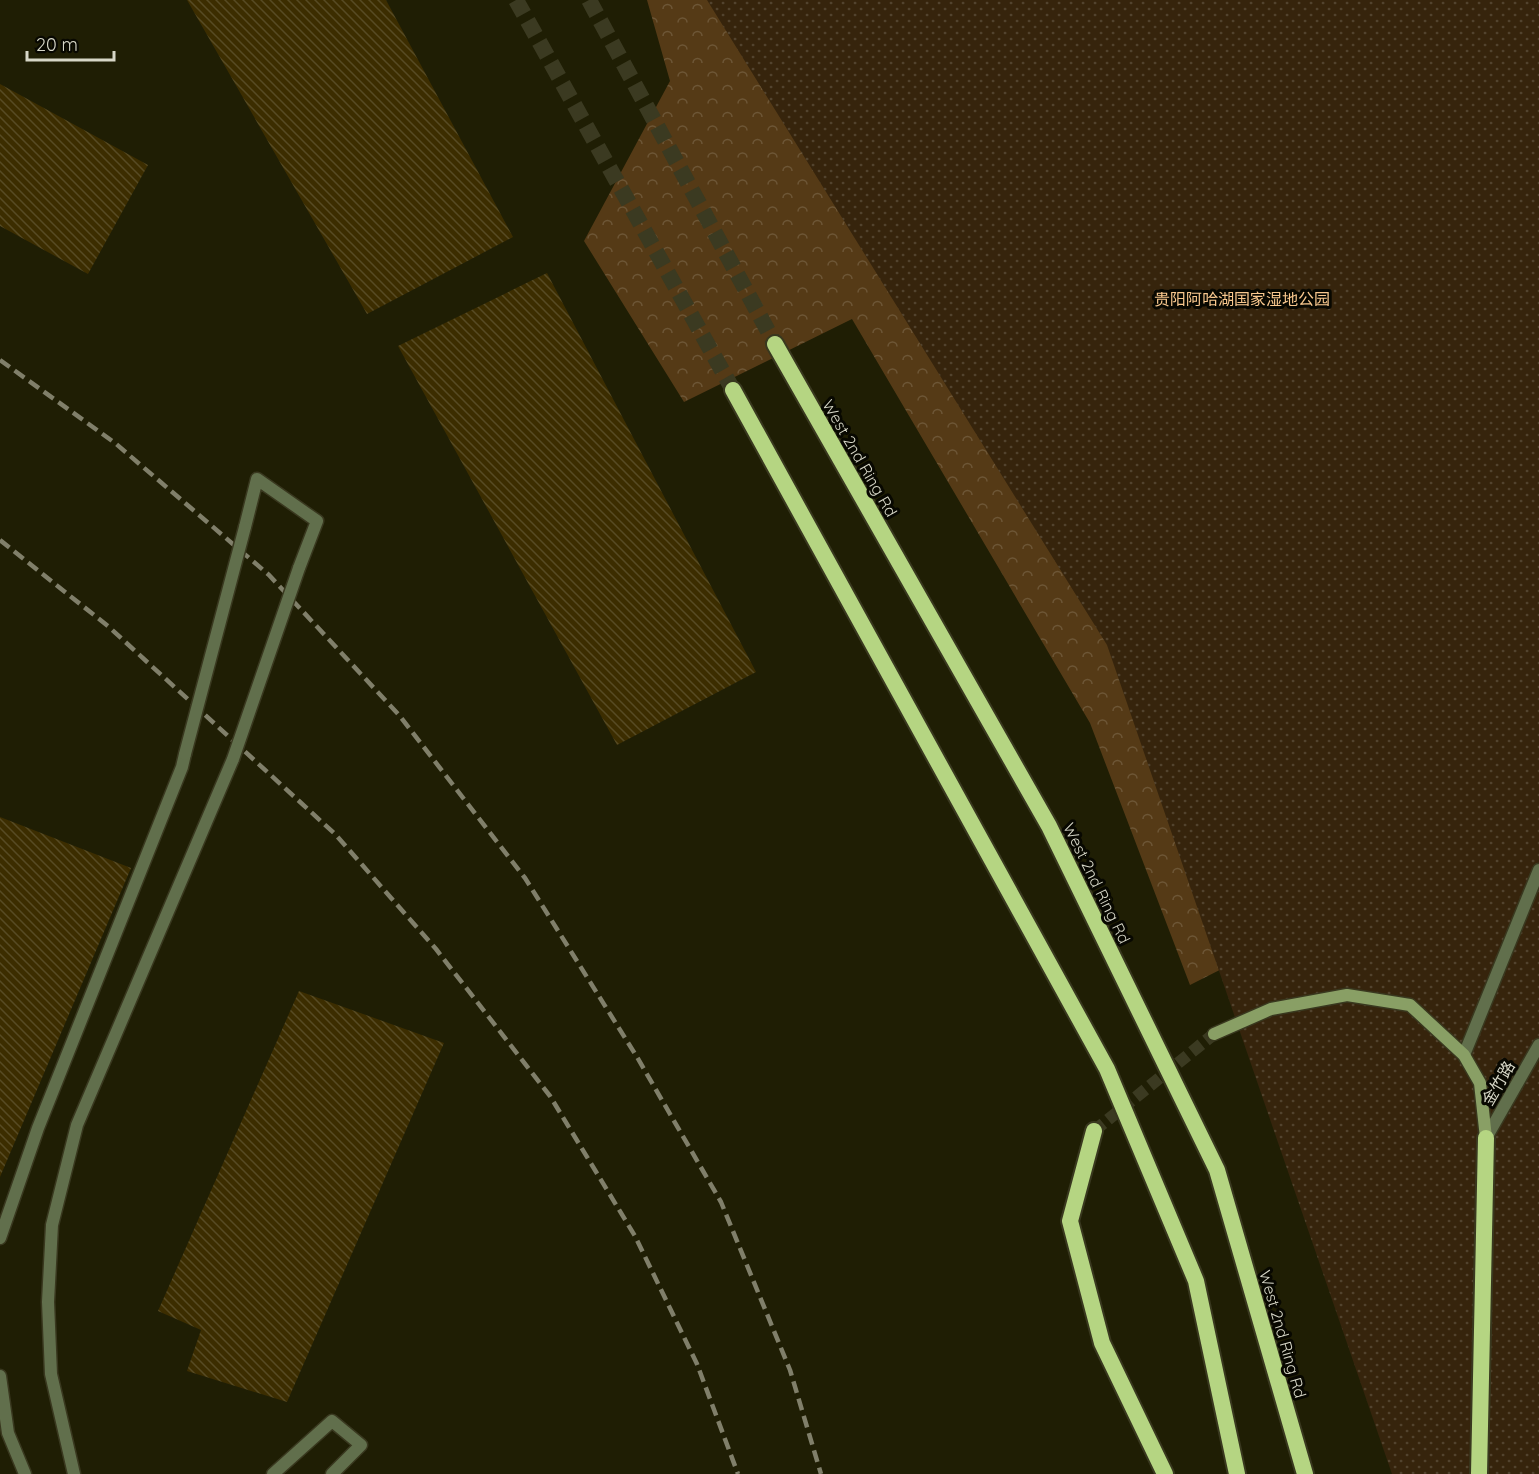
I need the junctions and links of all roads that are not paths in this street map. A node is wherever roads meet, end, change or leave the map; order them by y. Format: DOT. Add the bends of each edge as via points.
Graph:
graph roads {
  1 [pos="775,344"];
  2 [pos="733,390"];
  3 [pos="1539,870"];
  4 [pos="1214,1034"];
  5 [pos="1539,1045"];
  6 [pos="1464,1055"];
  7 [pos="1094,1131"];
  8 [pos="1485,1138"];
  9 [pos="0,1238"];
  10 [pos="0,1376"];
  11 [pos="25,1474"];
  12 [pos="74,1474"];
  13 [pos="273,1474"];
  14 [pos="332,1474"];
  15 [pos="1165,1474"];
  16 [pos="1237,1474"];
  17 [pos="1305,1474"];
  18 [pos="1479,1474"];
  1 -- 17 [label="highway, West 2nd Ring Rd" via="1049,826 1216,1170"];
  2 -- 16 [label="highway" via="1107,1069 1196,1281"];
  3 -- 6 [label="street"];
  4 -- 6 [label="main road" via="1271,1010 1347,995 1410,1005"];
  5 -- 8 [label="street, 金竹路"];
  6 -- 8 [label="main road" via="1480,1083"];
  7 -- 15 [label="highway" via="1070,1221 1102,1343"];
  8 -- 18 [label="highway"];
  9 -- 12 [label="street, bridge" via="38,1128 182,767 257,478 317,521 233,759 77,1125 52,1225 48,1302 51,1374"];
  10 -- 11 [label="street" via="8,1433"];
  13 -- 14 [label="street" via="332,1421 361,1445"];
}
